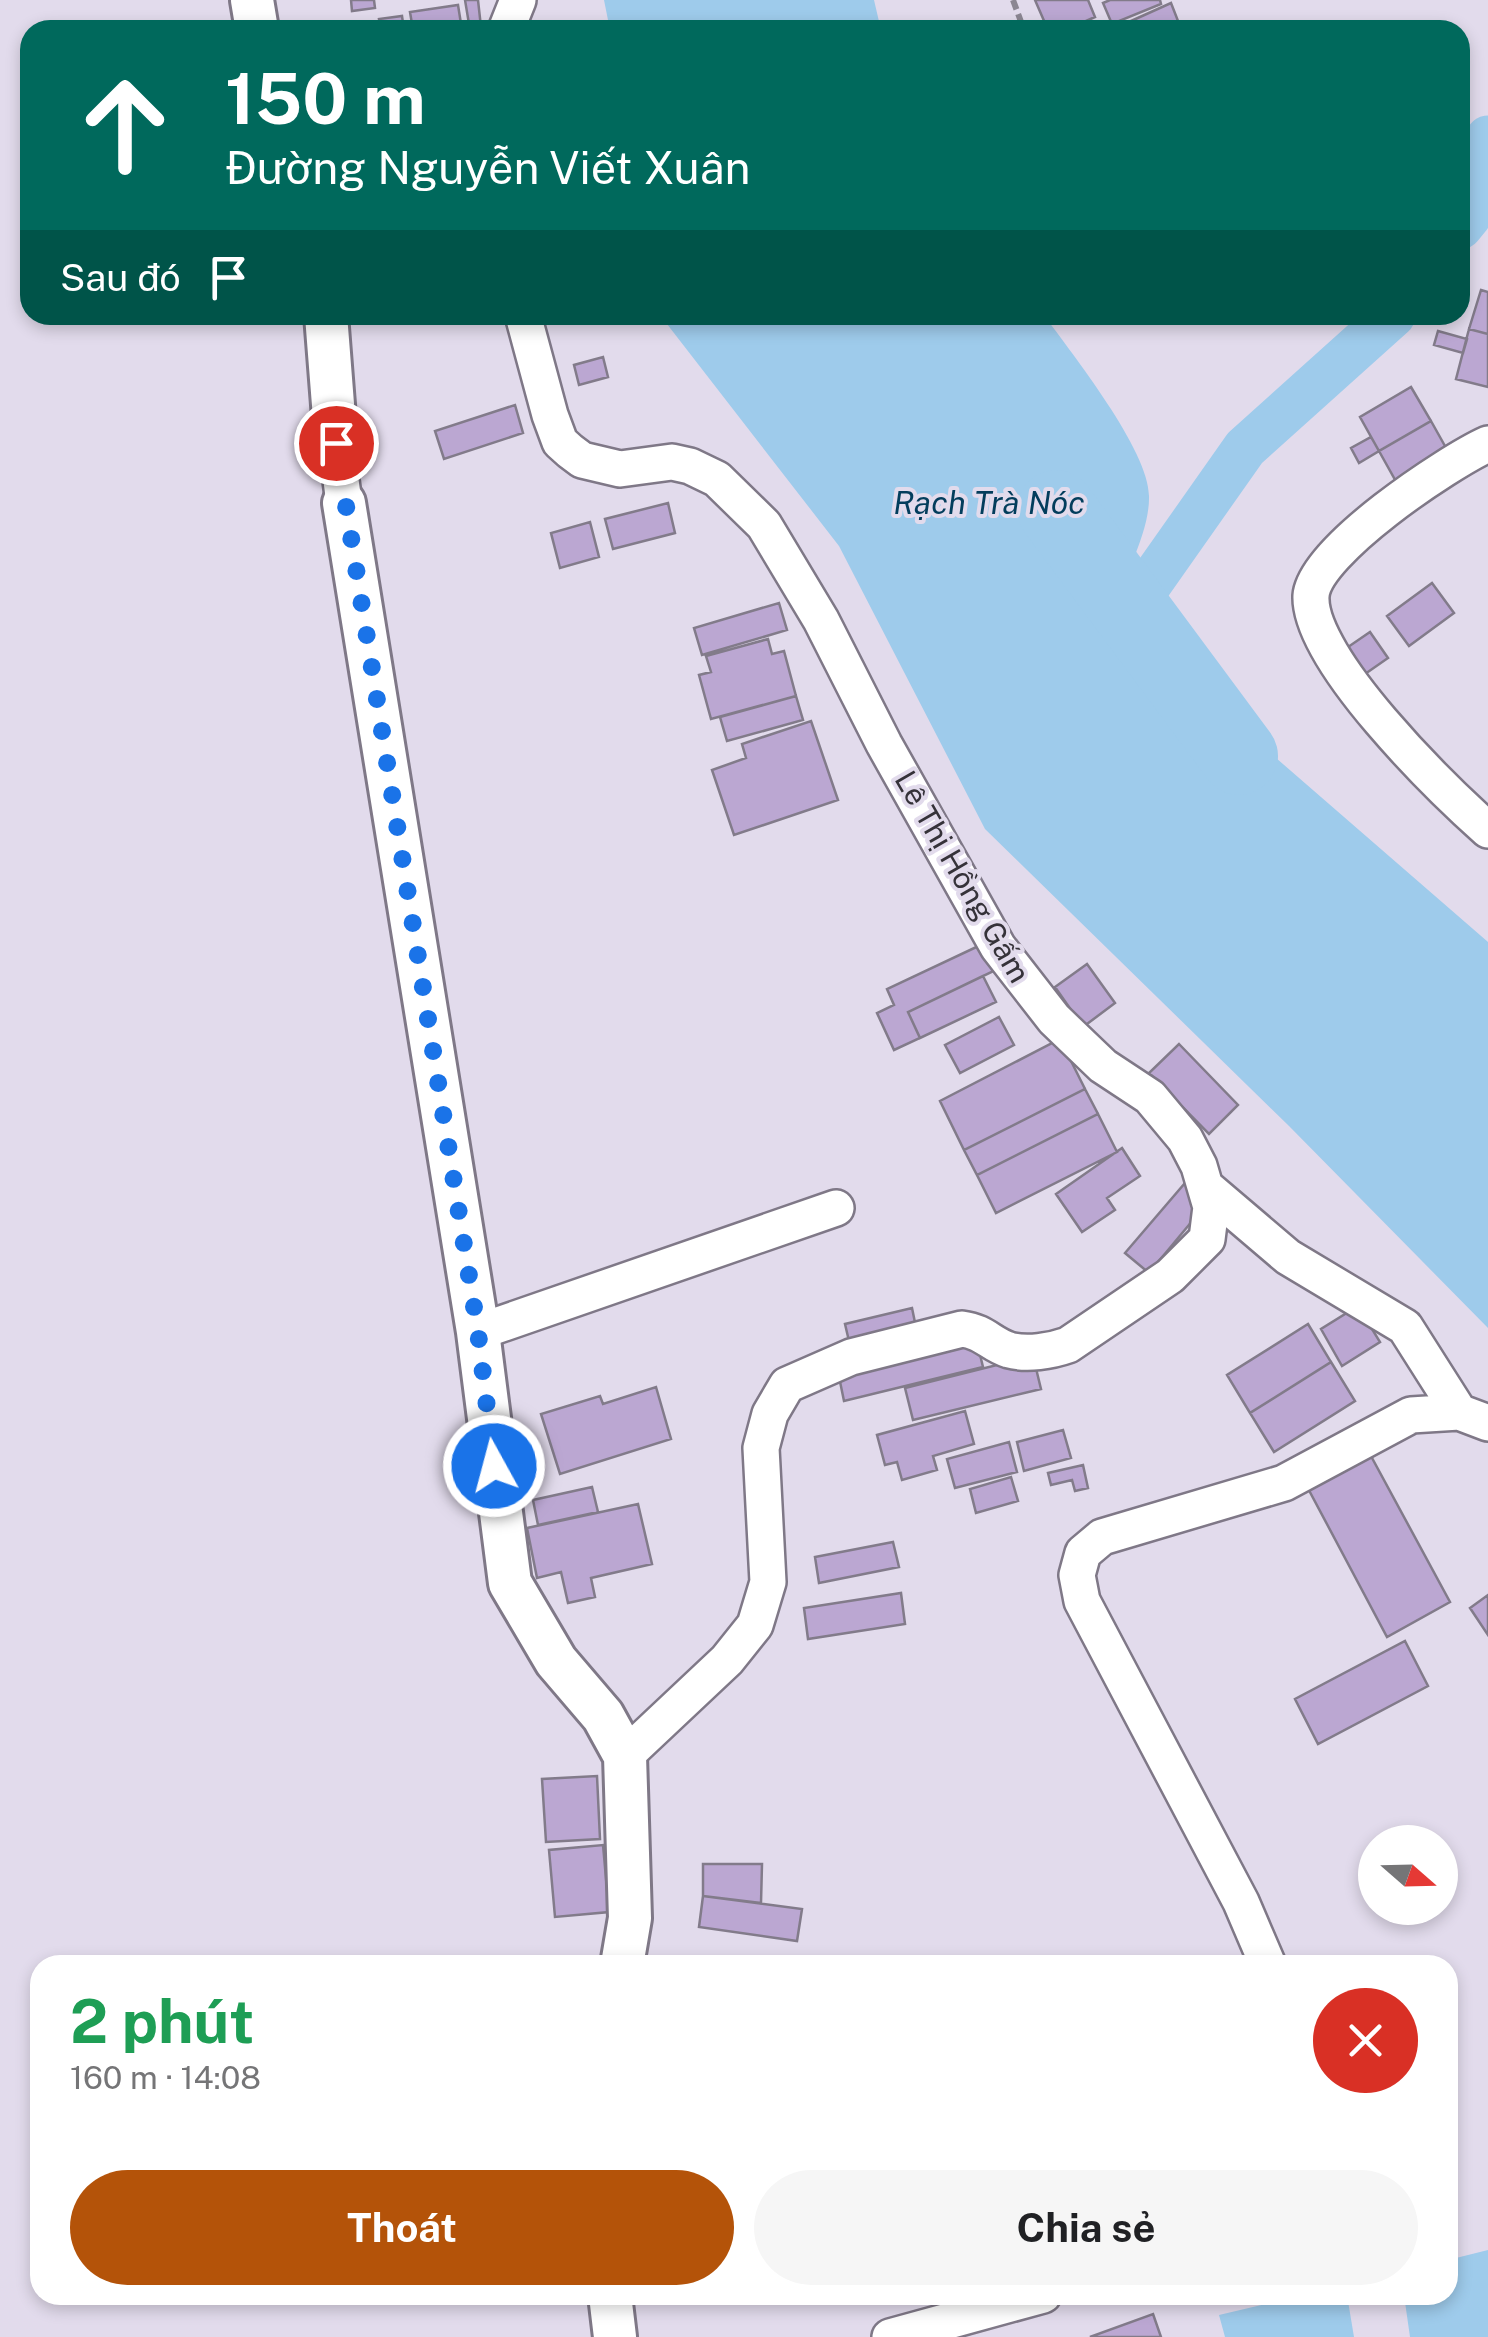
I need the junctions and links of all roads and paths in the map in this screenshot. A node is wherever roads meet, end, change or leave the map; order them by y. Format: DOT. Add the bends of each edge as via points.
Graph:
graph roads {
  1 [pos="327,325"];
  2 [pos="526,325"];
  3 [pos="336,443"];
  4 [pos="1488,444"];
  5 [pos="344,502"];
  6 [pos="1488,830"];
  7 [pos="1207,1188"];
  8 [pos="836,1208"];
  9 [pos="478,1332"];
  10 [pos="1473,1418"];
  11 [pos="625,1756"];
  12 [pos="624,1955"];
  13 [pos="1264,1955"];
  14 [pos="611,2305"];
  15 [pos="1007,2305"];
  16 [pos="615,2337"];
  17 [pos="890,2337"];
  1 -- 3 [label="street"];
  2 -- 7 [label="street, Lê Thị Hồng Gấm" via="560,442 582,460 620,468 690,466 717,479 764,525 998,947 1054,1019 1170,1119"];
  3 -- 5 [label="street"];
  4 -- 6 [label="street" via="1353,537 1316,578 1311,598 1332,655 1352,686"];
  5 -- 9 [label="street"];
  7 -- 10 [label="street, Lê Thị Hồng Gấm" via="1288,1257 1405,1327"];
  7 -- 11 [label="street" via="1207,1239 1170,1276 1068,1345 1049,1352 1008,1350 981,1331 962,1329 851,1357 787,1385 761,1448 768,1582 755,1624 727,1660"];
  8 -- 9 [label="street"];
  9 -- 11 [label="street" via="510,1583 556,1662 604,1716"];
  10 -- 13 [label="street" via="1411,1415 1284,1483 1129,1526 1083,1553 1077,1575 1082,1601"];
  11 -- 12 [label="street" via="630,1918"];
  14 -- 16 [label="street"];
  15 -- 17 [label="street"];
}
